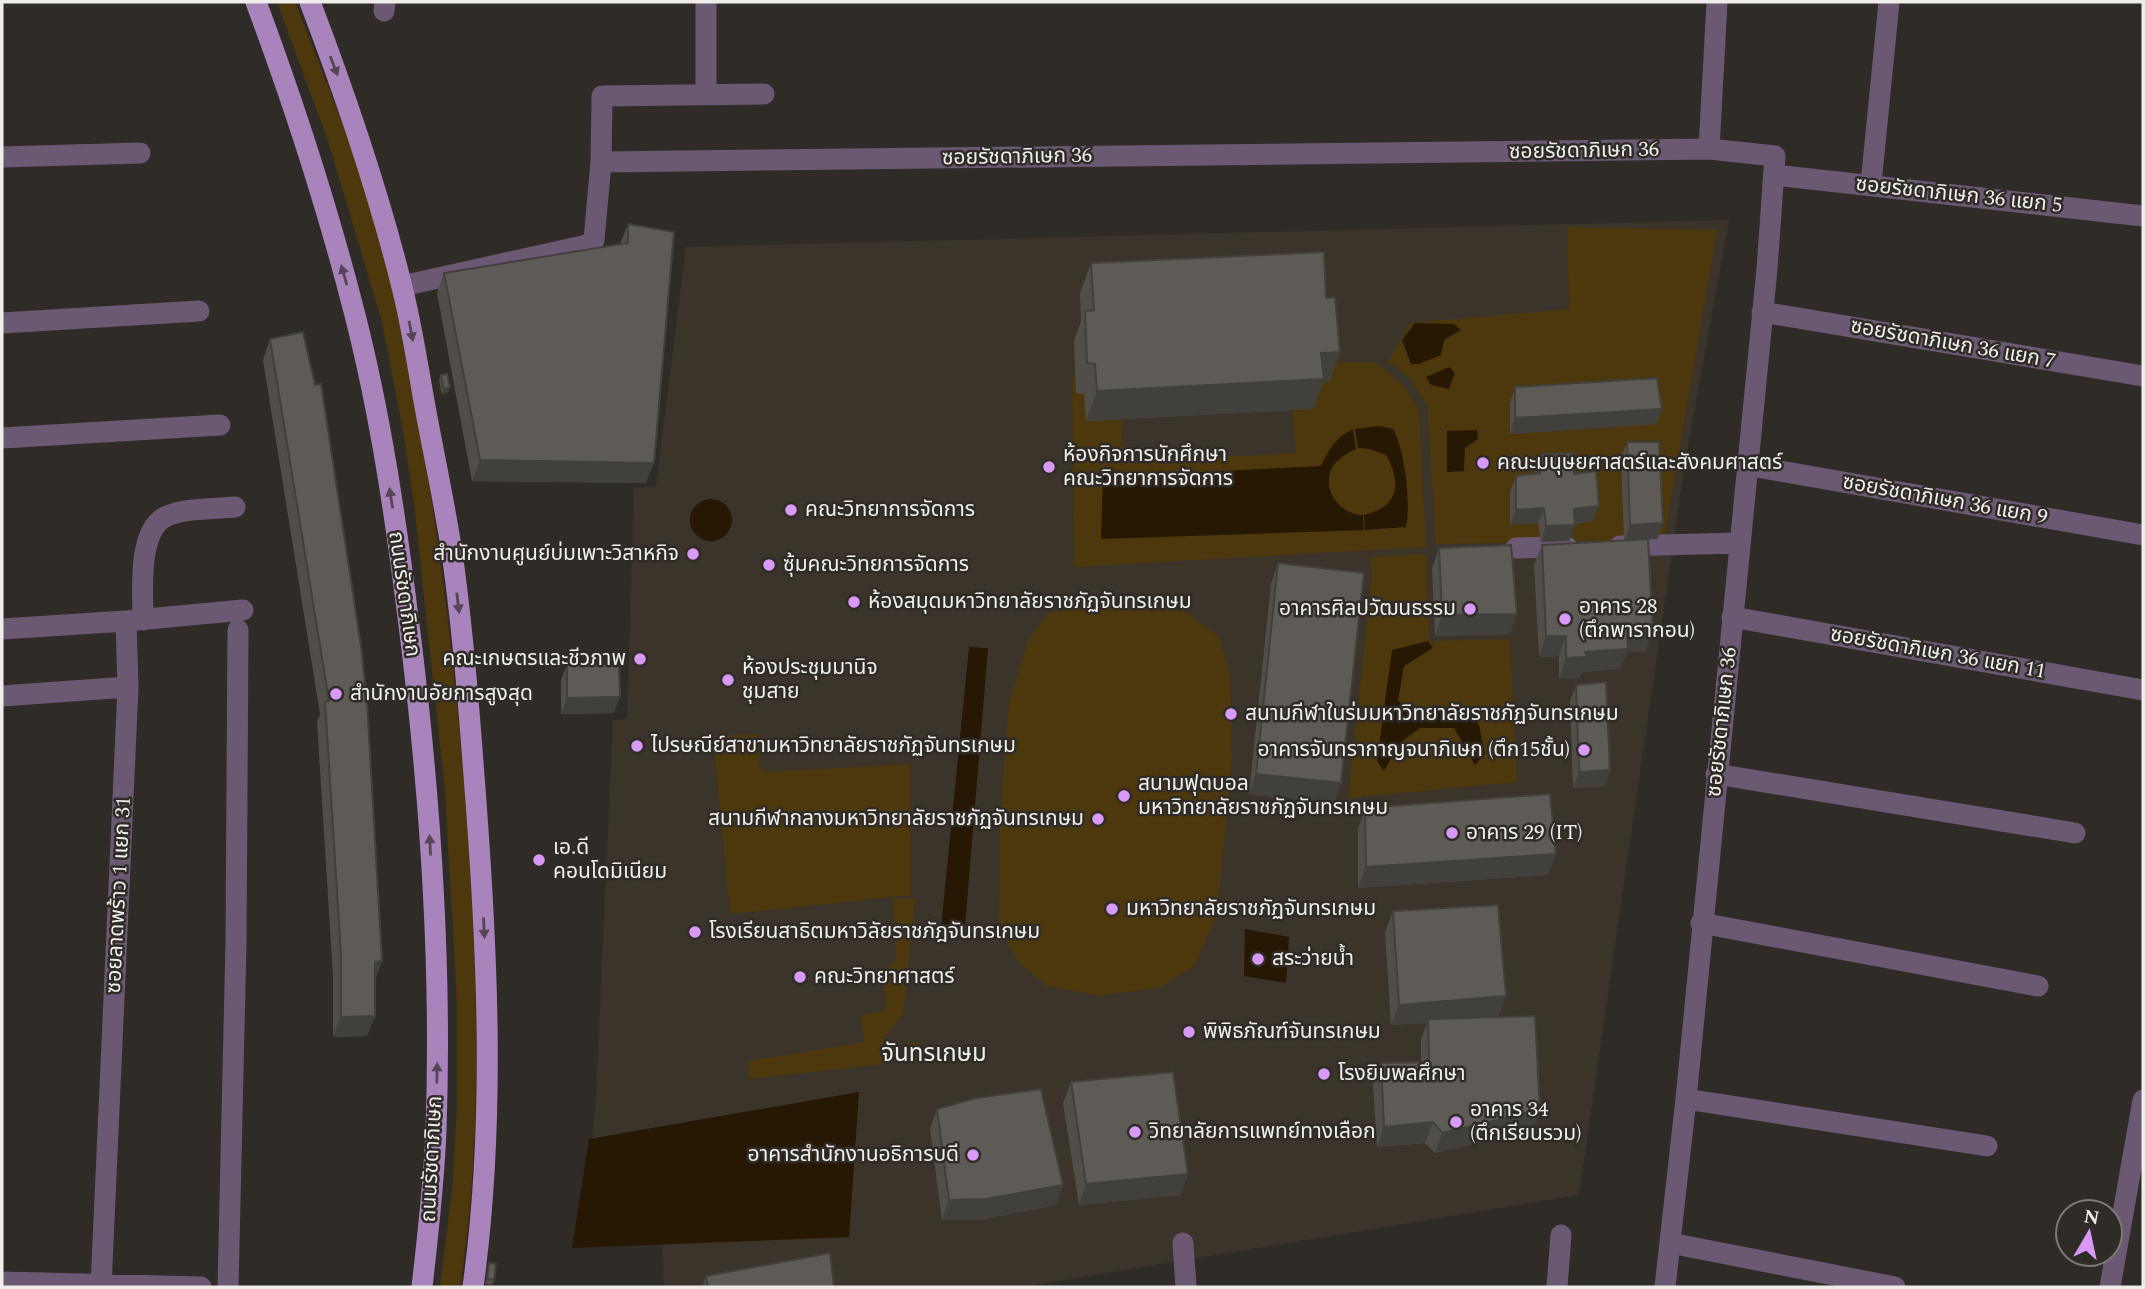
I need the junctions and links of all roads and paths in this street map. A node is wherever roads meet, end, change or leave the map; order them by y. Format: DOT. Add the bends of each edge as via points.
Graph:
graph roads {
  1 [pos="256,2"];
  2 [pos="310,2"];
  3 [pos="706,2"];
  4 [pos="1717,2"];
  5 [pos="1889,2"];
  6 [pos="706,94"];
  7 [pos="764,94"];
  8 [pos="1709,149"];
  9 [pos="140,153"];
  10 [pos="2,157"];
  11 [pos="601,162"];
  12 [pos="1775,166"];
  13 [pos="1871,184"];
  14 [pos="2143,216"];
  15 [pos="402,286"];
  16 [pos="199,311"];
  17 [pos="1762,312"];
  18 [pos="2,323"];
  19 [pos="2143,376"];
  20 [pos="220,425"];
  21 [pos="2,438"];
  22 [pos="1746,465"];
  23 [pos="235,508"];
  24 [pos="2143,535"];
  25 [pos="1739,543"];
  26 [pos="1516,548"];
  27 [pos="1732,617"];
  28 [pos="135,620"];
  29 [pos="2,629"];
  30 [pos="128,687"];
  31 [pos="2143,690"];
  32 [pos="2,696"];
  33 [pos="1716,774"];
  34 [pos="2075,833"];
  35 [pos="1702,923"];
  36 [pos="2038,986"];
  37 [pos="1686,1099"];
  38 [pos="2143,1100"];
  39 [pos="1987,1146"];
  40 [pos="1560,1235"];
  41 [pos="1183,1243"];
  42 [pos="1670,1243"];
  43 [pos="2,1282"];
  44 [pos="102,1286"];
  45 [pos="201,1287"];
  46 [pos="228,1287"];
  47 [pos="422,1287"];
  48 [pos="474,1287"];
  49 [pos="1186,1287"];
  50 [pos="1557,1287"];
  51 [pos="1665,1287"];
  52 [pos="1895,1287"];
  53 [pos="2110,1287"];
  47 -- 1 [label="main road, ถนนรัชดาภิเษก, one-way" via="436,1132 437,1016 429,832 403,578 380,427 355,316 310,154"];
  2 -- 15 [label="main road, one-way" via="376,190"];
  3 -- 6 [label="street"];
  4 -- 8 [label="street"];
  5 -- 13 [label="street"];
  6 -- 7 [label="street"];
  6 -- 11 [label="street" via="601,96"];
  8 -- 11 [label="street, ซอยรัชดาภิเษก 36"];
  8 -- 12 [label="street, ซอยรัชดาภิเษก 36"];
  9 -- 10 [label="street"];
  11 -- 15 [label="street" via="596,232 587,245"];
  12 -- 13 [label="street, ซอยรัชดาภิเษก 36 แยก 5"];
  12 -- 17 [label="street, ซอยรัชดาภิเษก 36"];
  13 -- 14 [label="street, ซอยรัชดาภิเษก 36 แยก 5"];
  15 -- 48 [label="main road, one-way" via="453,560 479,846 487,995 486,1109"];
  16 -- 18 [label="street"];
  17 -- 19 [label="street, ซอยรัชดาภิเษก 36 แยก 7"];
  17 -- 22 [label="street, ซอยรัชดาภิเษก 36"];
  20 -- 21 [label="street"];
  22 -- 24 [label="street, ซอยรัชดาภิเษก 36 แยก 9"];
  22 -- 25 [label="street, ซอยรัชดาภิเษก 36"];
  23 -- 28 [label="street, ซอยลาดพร้าว 1 แยก 31" via="164,517 150,533"];
  25 -- 26 [label="street"];
  25 -- 27 [label="street, ซอยรัชดาภิเษก 36"];
  27 -- 31 [label="street, ซอยรัชดาภิเษก 36 แยก 11"];
  27 -- 33 [label="street, ซอยรัชดาภิเษก 36"];
  28 -- 29 [label="street"];
  28 -- 30 [label="street, ซอยลาดพร้าว 1 แยก 31"];
  28 -- 46 [label="street" via="241,620"];
  30 -- 32 [label="street"];
  30 -- 44 [label="street, ซอยลาดพร้าว 1 แยก 31"];
  33 -- 34 [label="street"];
  33 -- 35 [label="street, ซอยรัชดาภิเษก 36"];
  35 -- 36 [label="street"];
  35 -- 37 [label="street, ซอยรัชดาภิเษก 36"];
  37 -- 39 [label="street"];
  37 -- 42 [label="street, ซอยรัชดาภิเษก 36"];
  38 -- 53 [label="street"];
  40 -- 50 [label="street"];
  41 -- 49 [label="street"];
  42 -- 51 [label="street, ซอยรัชดาภิเษก 36"];
  42 -- 52 [label="street"];
  43 -- 44 [label="street"];
  44 -- 45 [label="street"];
}
